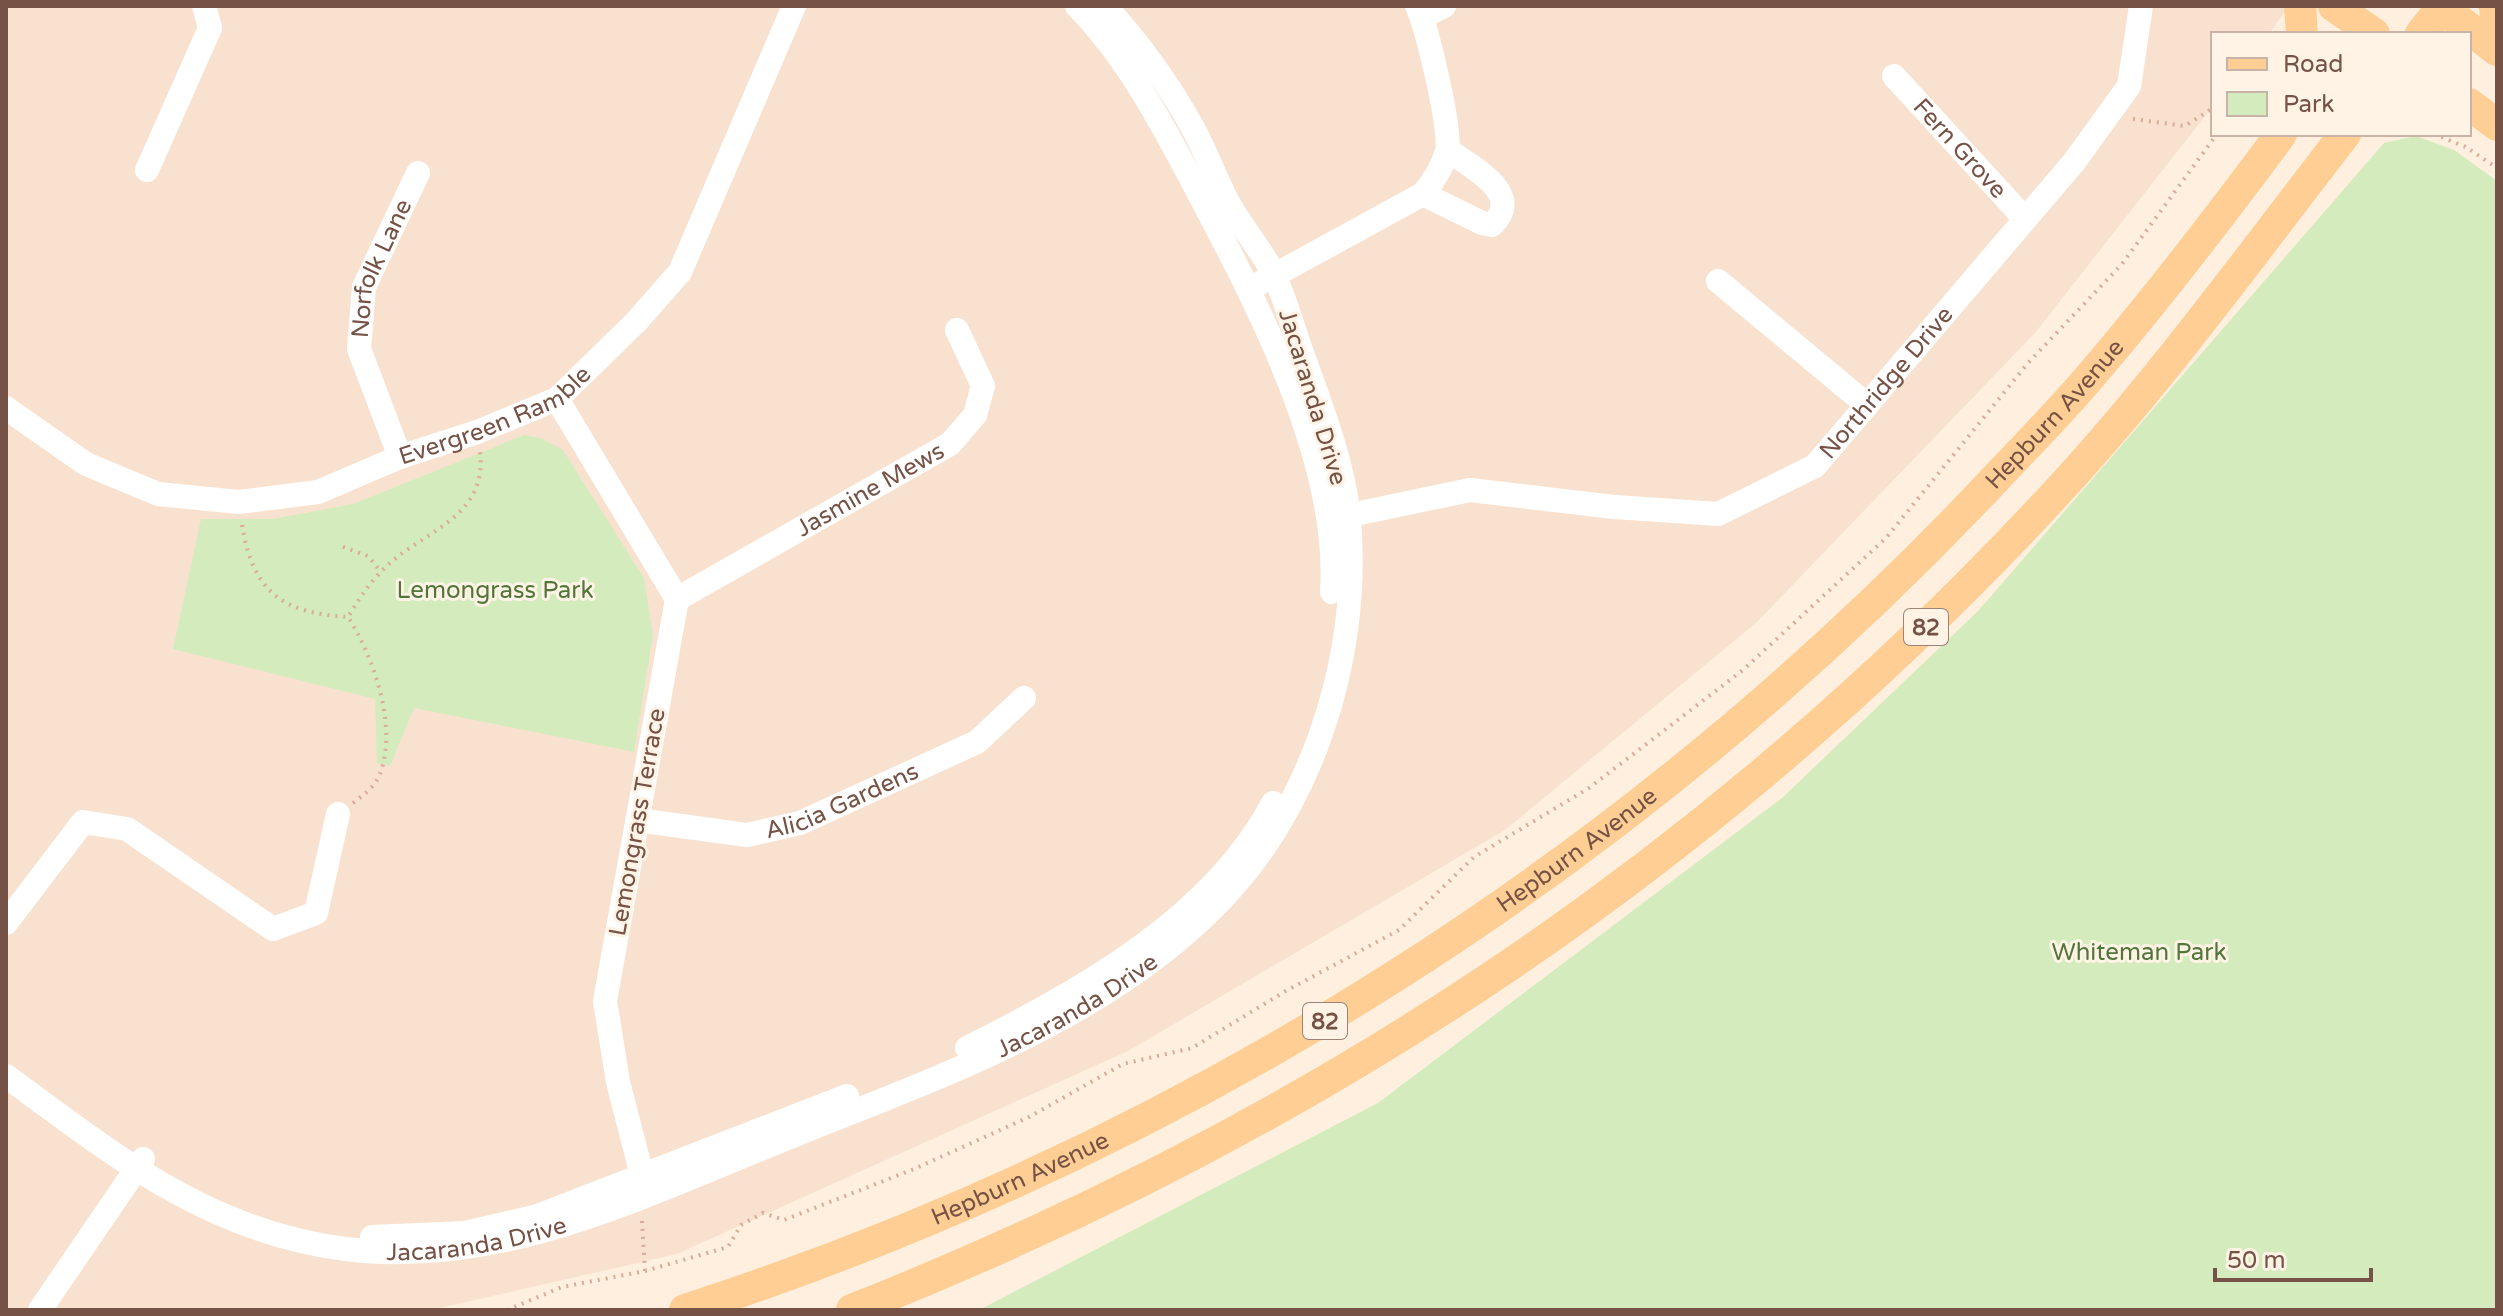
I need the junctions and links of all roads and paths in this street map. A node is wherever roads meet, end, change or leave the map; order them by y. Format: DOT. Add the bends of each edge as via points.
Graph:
graph roads {
  1 [pos="204,6"];
  2 [pos="794,6"];
  3 [pos="1077,6"];
  4 [pos="1105,6"];
  5 [pos="2141,6"];
  6 [pos="2300,6"];
  7 [pos="2334,6"];
  8 [pos="2442,6"];
  9 [pos="2495,6"];
  10 [pos="1428,10"];
  11 [pos="2369,25"];
  12 [pos="2302,32"];
  13 [pos="2422,32"];
  14 [pos="2497,34"];
  15 [pos="2497,50"];
  16 [pos="1894,76"];
  17 [pos="2115,105"];
  18 [pos="2471,106"];
  19 [pos="2211,109"];
  20 [pos="2497,125"];
  21 [pos="2471,132"];
  22 [pos="2216,136"];
  23 [pos="2343,136"];
  24 [pos="2439,136"];
  25 [pos="2497,138"];
  26 [pos="2272,141"];
  27 [pos="1448,150"];
  28 [pos="2497,168"];
  29 [pos="147,170"];
  30 [pos="418,173"];
  31 [pos="1423,194"];
  32 [pos="2025,219"];
  33 [pos="1274,275"];
  34 [pos="1718,281"];
  35 [pos="1249,289"];
  36 [pos="957,330"];
  37 [pos="557,399"];
  38 [pos="1867,405"];
  39 [pos="6,408"];
  40 [pos="477,432"];
  41 [pos="400,457"];
  42 [pos="239,502"];
  43 [pos="1339,517"];
  44 [pos="343,547"];
  45 [pos="381,572"];
  46 [pos="677,599"];
  47 [pos="348,617"];
  48 [pos="1024,698"];
  49 [pos="338,814"];
  50 [pos="637,820"];
  51 [pos="6,923"];
  52 [pos="6,1060"];
  53 [pos="6,1076"];
  54 [pos="140,1164"];
  55 [pos="643,1185"];
  56 [pos="645,1271"];
  57 [pos="40,1310"];
  58 [pos="507,1310"];
  59 [pos="685,1310"];
  60 [pos="852,1310"];
  1 -- 29 [label="street" via="210,28"];
  2 -- 37 [label="street, Evergreen Ramble" via="680,272"];
  3 -- 35 [label="street, Jacaranda Drive" via="1150,103"];
  4 -- 33 [label="street, Jacaranda Drive" via="1194,129 1229,203"];
  5 -- 17 [label="street, Northridge Drive" via="2129,86"];
  6 -- 12 [label="main road"];
  7 -- 11 [label="main road"];
  8 -- 13 [label="main road"];
  8 -- 15 [label="main road"];
  9 -- 14 [label="main road"];
  10 -- 27 [label="street"];
  16 -- 32 [label="street, Fern Grove"];
  17 -- 19 [label="path" via="2133,119 2185,126"];
  17 -- 32 [label="street, Northridge Drive"];
  18 -- 20 [label="main road"];
  21 -- 25 [label="main road"];
  22 -- 56 [label="path" via="2122,264 2028,363 1886,538 1743,670 1589,788 1474,857 1399,930 1192,1048 1123,1064 1029,1117 914,1169 784,1220 763,1213 741,1225 728,1247"];
  23 -- 60 [label="main road, 82" via="2195,330 2063,486 1909,643 1699,828 1530,953 1293,1103 1107,1200"];
  24 -- 28 [label="path"];
  26 -- 59 [label="main road, Hepburn Avenue / 82" via="2090,377 1953,523 1750,715 1589,844 1419,962 1182,1102 921,1224"];
  27 -- 31 [label="street"];
  27 -- 31 [label="street" via="1497,186 1504,199 1502,215 1492,225 1482,223"];
  30 -- 41 [label="street, Norfolk Lane" via="364,287 359,349"];
  31 -- 33 [label="street"];
  32 -- 38 [label="street, Northridge Drive"];
  33 -- 35 [label="street"];
  33 -- 43 [label="street, Jacaranda Drive" via="1317,395"];
  34 -- 38 [label="street"];
  35 -- 43 [label="street, Jacaranda Drive"];
  36 -- 46 [label="street, Jasmine Mews" via="983,386 975,415 950,444"];
  37 -- 40 [label="street, Evergreen Ramble"];
  37 -- 46 [label="street"];
  38 -- 43 [label="street, Northridge Drive" via="1815,466 1718,514 1470,490"];
  39 -- 42 [label="street, Evergreen Ramble" via="86,464 158,494"];
  40 -- 41 [label="street, Evergreen Ramble"];
  40 -- 45 [label="path" via="481,478 469,498 454,518"];
  41 -- 42 [label="street, Evergreen Ramble" via="318,492"];
  42 -- 47 [label="path" via="244,538 260,584 291,606 316,615"];
  43 -- 55 [label="street, Jacaranda Drive" via="1317,698 1294,763 1270,809 1230,863 1168,927 1049,1008 951,1056"];
  44 -- 45 [label="path" via="368,556"];
  45 -- 47 [label="path"];
  46 -- 50 [label="street, Lemongrass Terrace"];
  47 -- 49 [label="path" via="368,650 380,690 386,745 379,777"];
  48 -- 50 [label="street, Alicia Gardens" via="977,742 800,823 747,835"];
  49 -- 51 [label="street" via="316,913 273,929 127,829 83,822"];
  50 -- 55 [label="street, Lemongrass Terrace" via="605,1001"];
  52 -- 54 [label="street, Jacaranda Drive"];
  53 -- 54 [label="street, Jacaranda Drive"];
  54 -- 55 [label="street, Jacaranda Drive" via="226,1204 297,1226 373,1238 465,1233"];
  54 -- 57 [label="street"];
  55 -- 56 [label="path" via="639,1203"];
  56 -- 58 [label="path" via="562,1287"];
}
